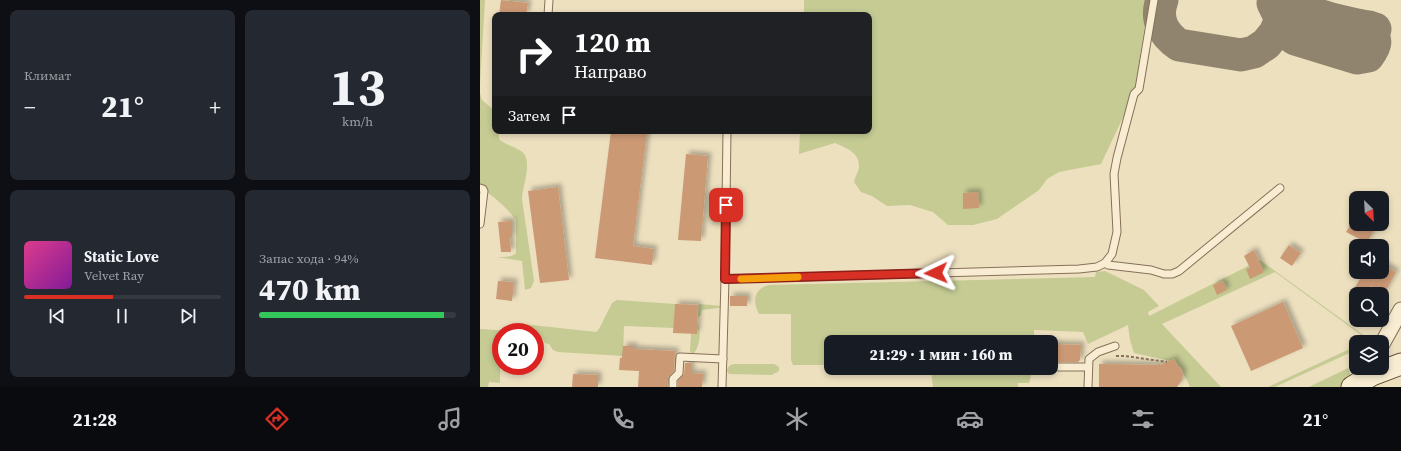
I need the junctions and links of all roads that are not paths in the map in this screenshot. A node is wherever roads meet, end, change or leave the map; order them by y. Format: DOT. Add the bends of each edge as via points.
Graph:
graph roads {
  1 [pos="549,0"];
  2 [pos="1154,0"];
  3 [pos="548,12"];
  4 [pos="727,134"];
  5 [pos="480,188"];
  6 [pos="1280,188"];
  7 [pos="480,224"];
  8 [pos="1105,263"];
  9 [pos="725,279"];
  10 [pos="1401,310"];
  11 [pos="1387,335"];
  12 [pos="1115,346"];
  13 [pos="723,359"];
  14 [pos="1401,364"];
  15 [pos="1058,367"];
  16 [pos="1088,367"];
  17 [pos="1389,367"];
  18 [pos="1368,375"];
  19 [pos="673,387"];
  20 [pos="722,387"];
  21 [pos="1088,387"];
  22 [pos="1352,387"];
  1 -- 3 [label="lane"];
  2 -- 8 [label="lane" via="1139,89 1134,94 1116,158 1114,174 1117,232 1112,254"];
  4 -- 9 [label="lane"];
  5 -- 7 [label="lane" via="484,191"];
  6 -- 8 [label="lane" via="1179,271 1172,274"];
  8 -- 9 [label="lane" via="1079,270"];
  9 -- 13 [label="lane"];
  10 -- 11 [label="street"];
  12 -- 16 [label="lane" via="1098,352 1088,361"];
  13 -- 19 [label="lane" via="680,357 679,373 673,379"];
  13 -- 20 [label="lane"];
  14 -- 17 [label="main road"];
  15 -- 16 [label="lane"];
  16 -- 21 [label="lane"];
  18 -- 22 [label="main road"];
}
